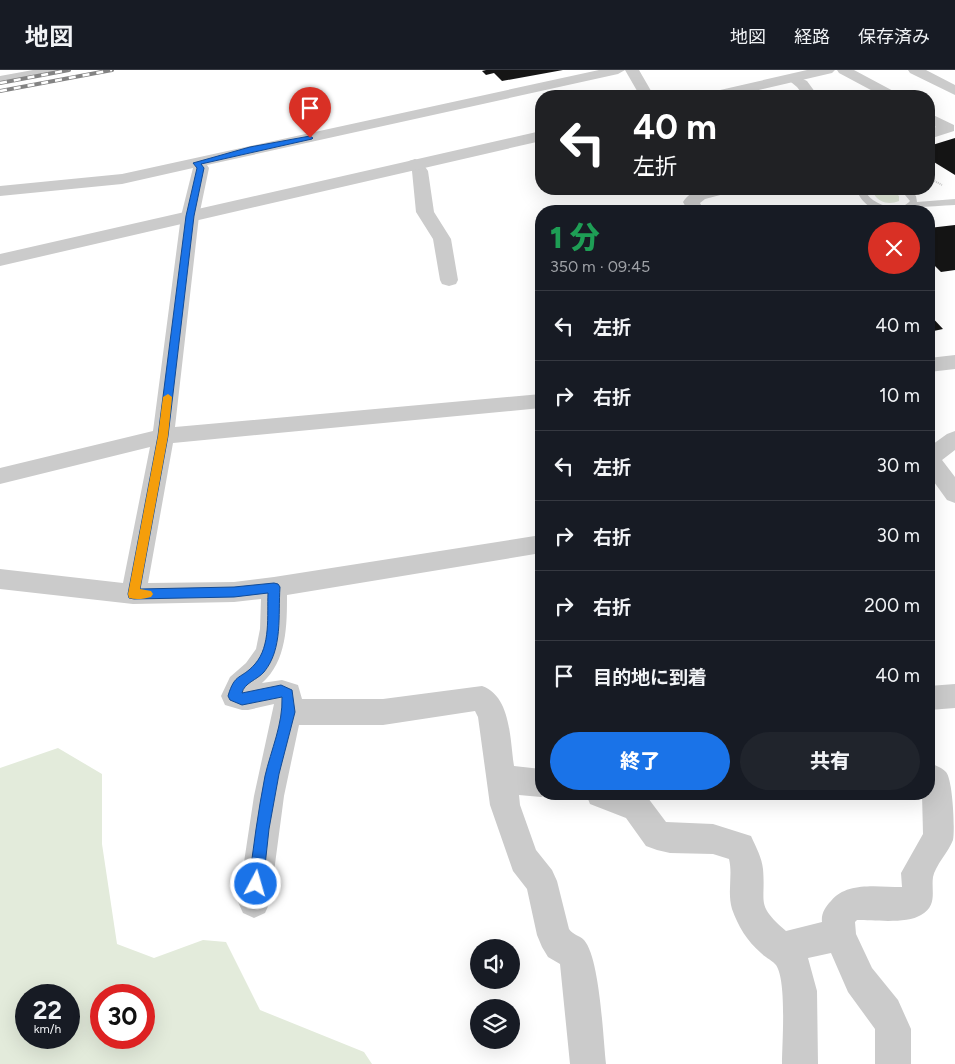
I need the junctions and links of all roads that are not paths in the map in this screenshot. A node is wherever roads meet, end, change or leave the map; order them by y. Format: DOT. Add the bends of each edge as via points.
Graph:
graph roads {
  1 [pos="56,70"];
  2 [pos="618,70"];
  3 [pos="632,70"];
  4 [pos="827,70"];
  5 [pos="844,70"];
  6 [pos="916,70"];
  7 [pos="793,78"];
  8 [pos="0,80"];
  9 [pos="644,90"];
  10 [pos="739,90"];
  11 [pos="806,90"];
  12 [pos="881,90"];
  13 [pos="955,91"];
  14 [pos="935,120"];
  15 [pos="935,132"];
  16 [pos="535,137"];
  17 [pos="197,163"];
  18 [pos="415,164"];
  19 [pos="0,191"];
  20 [pos="699,195"];
  21 [pos="862,195"];
  22 [pos="911,195"];
  23 [pos="955,202"];
  24 [pos="693,205"];
  25 [pos="874,205"];
  26 [pos="911,205"];
  27 [pos="190,216"];
  28 [pos="0,260"];
  29 [pos="448,280"];
  30 [pos="955,362"];
  31 [pos="935,364"];
  32 [pos="535,402"];
  33 [pos="163,436"];
  34 [pos="955,439"];
  35 [pos="935,454"];
  36 [pos="935,466"];
  37 [pos="0,476"];
  38 [pos="955,494"];
  39 [pos="535,545"];
  40 [pos="0,579"];
  41 [pos="274,587"];
  42 [pos="134,594"];
  43 [pos="955,696"];
  44 [pos="935,698"];
  45 [pos="289,712"];
  46 [pos="501,779"];
  47 [pos="535,782"];
  48 [pos="935,782"];
  49 [pos="617,800"];
  50 [pos="254,902"];
  51 [pos="840,935"];
  52 [pos="790,955"];
  53 [pos="588,1064"];
  54 [pos="800,1064"];
  55 [pos="893,1064"];
  1 -- 8 [label="street"];
  2 -- 17 [label="street"];
  3 -- 9 [label="street"];
  4 -- 7 [label="street"];
  5 -- 12 [label="street"];
  6 -- 13 [label="street"];
  7 -- 10 [label="street"];
  7 -- 11 [label="street"];
  14 -- 15 [label="street" via="949,128"];
  16 -- 18 [label="street"];
  17 -- 19 [label="street" via="122,179"];
  17 -- 27 [label="street" via="200,168"];
  18 -- 27 [label="street"];
  18 -- 29 [label="street" via="420,171 426,212 442,239"];
  20 -- 24 [label="street" via="691,202"];
  21 -- 25 [label="lane"];
  22 -- 26 [label="lane" via="914,201"];
  23 -- 26 [label="lane"];
  27 -- 28 [label="street"];
  27 -- 33 [label="street"];
  30 -- 31 [label="street"];
  32 -- 33 [label="street"];
  33 -- 37 [label="street"];
  33 -- 42 [label="street"];
  34 -- 35 [label="street"];
  36 -- 38 [label="street"];
  39 -- 41 [label="street"];
  40 -- 42 [label="street"];
  41 -- 42 [label="street" via="234,592"];
  41 -- 45 [label="street" via="271,648 259,668 238,685 234,696 242,700 281,690 288,694"];
  43 -- 44 [label="street"];
  45 -- 46 [label="street" via="383,712 482,698 492,714"];
  45 -- 50 [label="street" via="276,756 262,829"];
  46 -- 47 [label="street"];
  46 -- 53 [label="street" via="505,805 524,860 541,881 554,935 560,945 572,952 577,962"];
  48 -- 51 [label="street" via="939,837 917,872 918,895 911,903 849,904 838,917"];
  49 -- 52 [label="street" via="637,808 657,835 712,839 740,847 748,863 746,899 750,913 771,941"];
  51 -- 52 [label="street" via="795,944"];
  51 -- 55 [label="street" via="860,980 886,1012 893,1029"];
  52 -- 54 [label="street" via="800,991"];
}
